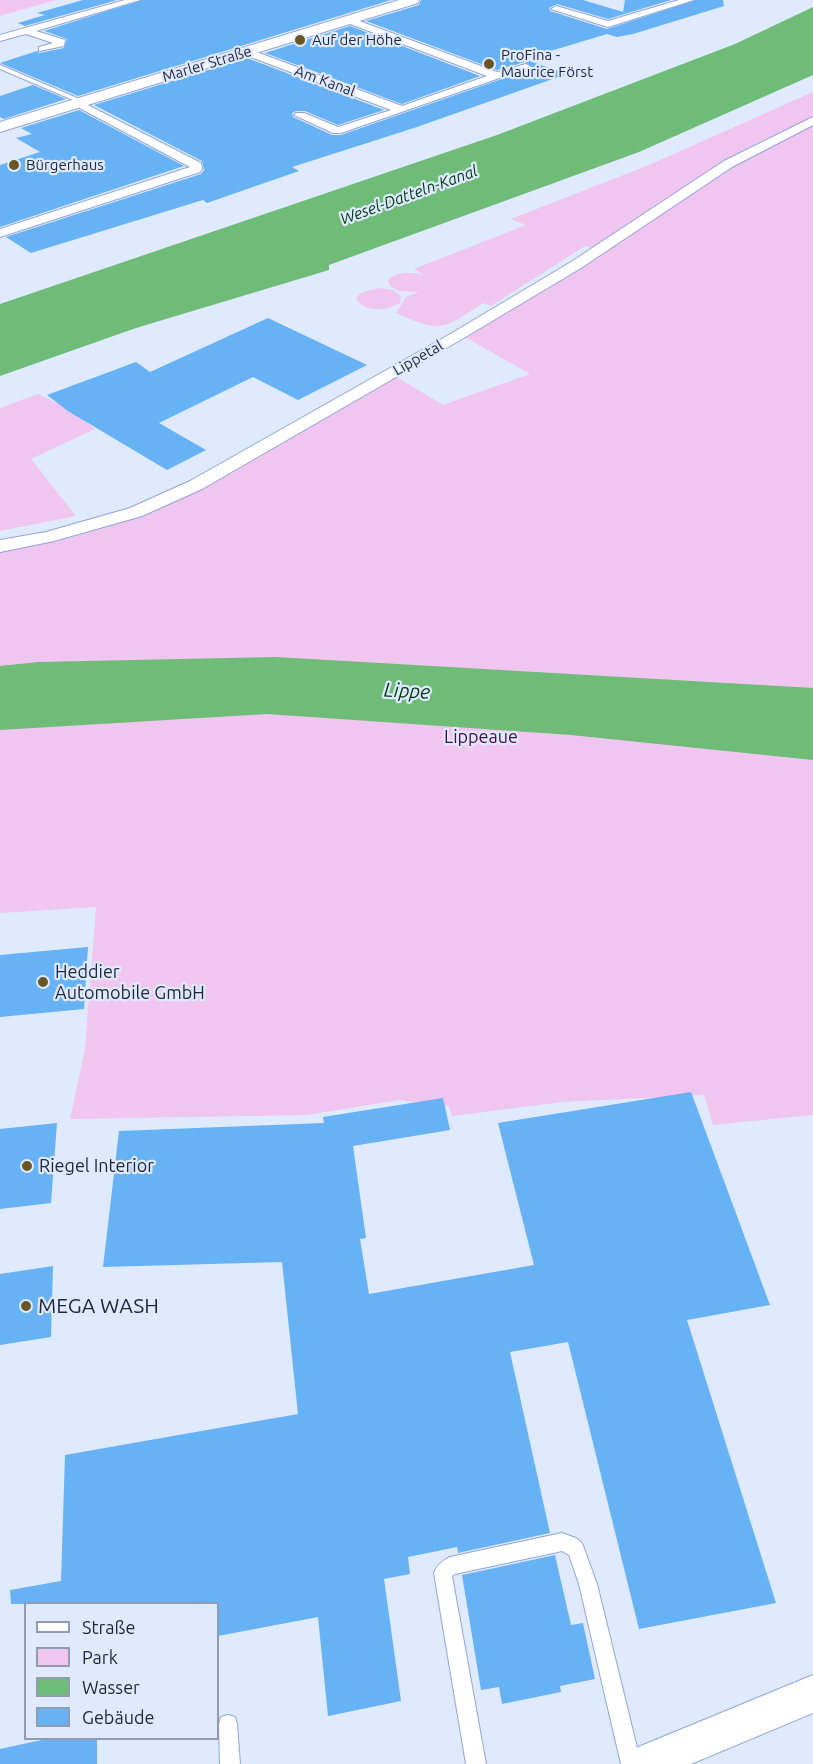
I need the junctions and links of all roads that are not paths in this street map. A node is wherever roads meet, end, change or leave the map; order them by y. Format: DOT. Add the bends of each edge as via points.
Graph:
graph roads {
  1 [pos="135,0"];
  2 [pos="413,0"];
  3 [pos="689,0"];
  4 [pos="556,9"];
  5 [pos="627,19"];
  6 [pos="348,20"];
  7 [pos="608,24"];
  8 [pos="647,25"];
  9 [pos="27,31"];
  10 [pos="628,31"];
  11 [pos="0,38"];
  12 [pos="43,49"];
  13 [pos="247,52"];
  14 [pos="479,55"];
  15 [pos="455,60"];
  16 [pos="430,65"];
  17 [pos="0,67"];
  18 [pos="526,67"];
  19 [pos="497,76"];
  20 [pos="80,103"];
  21 [pos="402,110"];
  22 [pos="300,115"];
  23 [pos="813,120"];
  24 [pos="2,125"];
  25 [pos="0,233"];
  26 [pos="0,546"];
  27 [pos="813,1694"];
  28 [pos="228,1724"];
  29 [pos="230,1764"];
  30 [pos="476,1764"];
  31 [pos="631,1764"];
  32 [pos="645,1764"];
  1 -- 9 [label="street"];
  2 -- 6 [label="main road, Marler Straße"];
  3 -- 5 [label="street"];
  4 -- 7 [label="street"];
  5 -- 7 [label="street"];
  5 -- 8 [label="street"];
  6 -- 13 [label="main road, Marler Straße"];
  6 -- 15 [label="street"];
  7 -- 10 [label="street"];
  9 -- 11 [label="street"];
  9 -- 12 [label="street" via="61,42"];
  13 -- 20 [label="main road, Marler Straße"];
  13 -- 21 [label="street, Am Kanal"];
  14 -- 15 [label="street"];
  15 -- 16 [label="street"];
  15 -- 19 [label="street"];
  17 -- 20 [label="lane"];
  18 -- 19 [label="street, Am Kanal"];
  19 -- 21 [label="street, Am Kanal"];
  20 -- 24 [label="main road, Marler Straße"];
  20 -- 25 [label="street" via="196,169"];
  21 -- 22 [label="street, Am Kanal" via="337,131"];
  23 -- 26 [label="street, Lippetal" via="728,164 576,265 196,485 136,512"];
  27 -- 32 [label="street"];
  28 -- 29 [label="lane"];
  30 -- 31 [label="lane" via="443,1573 450,1566 562,1542 576,1549 586,1575"];
}
